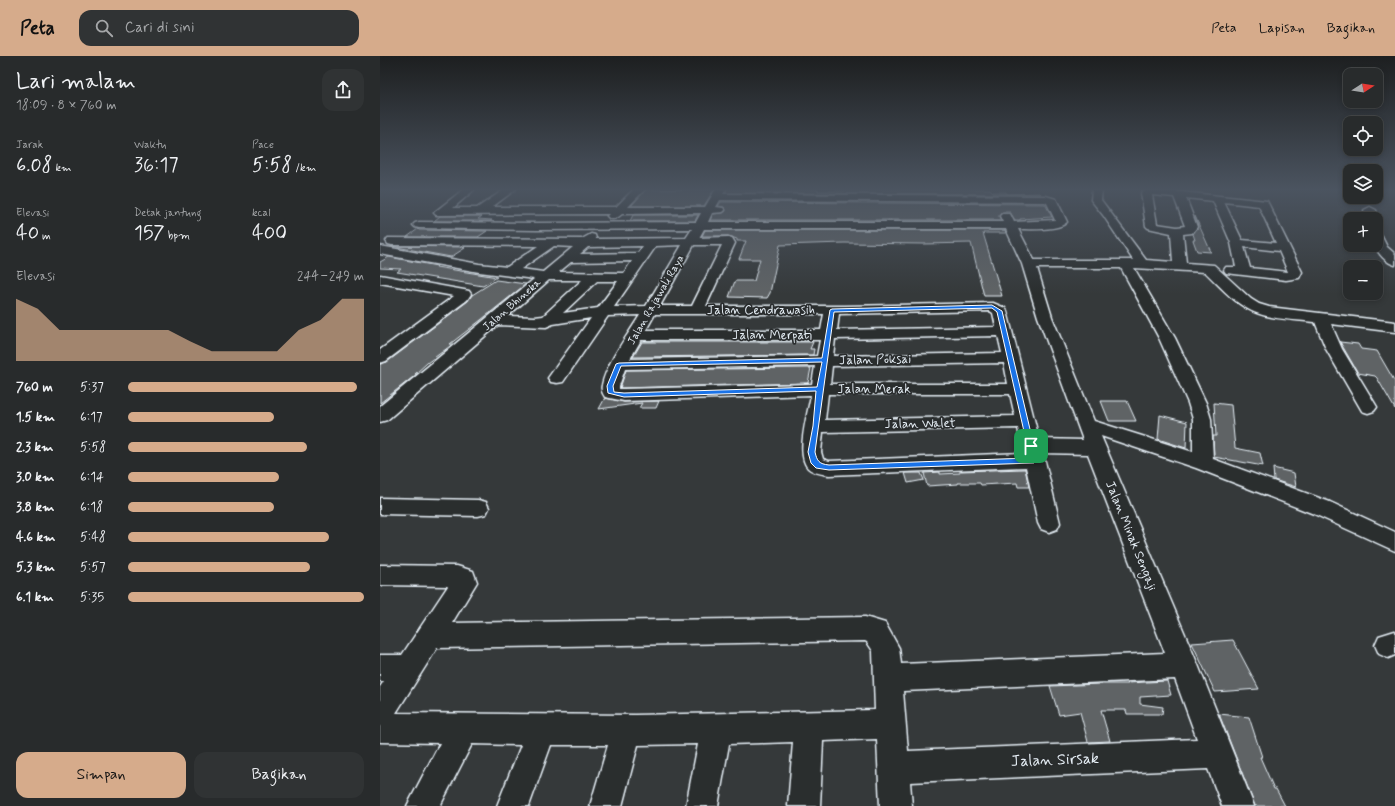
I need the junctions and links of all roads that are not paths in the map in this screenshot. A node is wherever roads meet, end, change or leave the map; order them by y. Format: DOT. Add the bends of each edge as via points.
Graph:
graph roads {
  1 [pos="461,224"];
  2 [pos="606,224"];
  3 [pos="717,224"];
  4 [pos="988,224"];
  5 [pos="1035,224"];
  6 [pos="1115,224"];
  7 [pos="1152,224"];
  8 [pos="1190,224"];
  9 [pos="1229,224"];
  10 [pos="1272,224"];
  11 [pos="419,225"];
  12 [pos="700,225"];
  13 [pos="1010,225"];
  14 [pos="458,226"];
  15 [pos="604,227"];
  16 [pos="1177,231"];
  17 [pos="392,241"];
  18 [pos="480,241"];
  19 [pos="691,241"];
  20 [pos="518,242"];
  21 [pos="552,242"];
  22 [pos="654,242"];
  23 [pos="587,243"];
  24 [pos="1237,243"];
  25 [pos="380,248"];
  26 [pos="1283,248"];
  27 [pos="1383,250"];
  28 [pos="402,254"];
  29 [pos="642,257"];
  30 [pos="570,258"];
  31 [pos="1395,261"];
  32 [pos="449,263"];
  33 [pos="1029,264"];
  34 [pos="1125,264"];
  35 [pos="1142,264"];
  36 [pos="1180,266"];
  37 [pos="478,268"];
  38 [pos="1210,268"];
  39 [pos="510,271"];
  40 [pos="1244,272"];
  41 [pos="546,276"];
  42 [pos="593,277"];
  43 [pos="629,278"];
  44 [pos="381,279"];
  45 [pos="651,310"];
  46 [pos="697,310"];
  47 [pos="832,310"];
  48 [pos="603,312"];
  49 [pos="1322,319"];
  50 [pos="496,320"];
  51 [pos="546,322"];
  52 [pos="1395,327"];
  53 [pos="1004,331"];
  54 [pos="636,335"];
  55 [pos="827,335"];
  56 [pos="380,358"];
  57 [pos="1010,358"];
  58 [pos="825,360"];
  59 [pos="619,364"];
  60 [pos="557,378"];
  61 [pos="819,389"];
  62 [pos="1018,389"];
  63 [pos="612,393"];
  64 [pos="1368,407"];
  65 [pos="380,416"];
  66 [pos="1025,422"];
  67 [pos="1086,425"];
  68 [pos="816,426"];
  69 [pos="1095,448"];
  70 [pos="1032,453"];
  71 [pos="1204,463"];
  72 [pos="380,506"];
  73 [pos="478,508"];
  74 [pos="1049,523"];
  75 [pos="1395,542"];
  76 [pos="380,575"];
  77 [pos="429,636"];
  78 [pos="1184,665"];
  79 [pos="380,668"];
  80 [pos="408,668"];
  81 [pos="888,678"];
  82 [pos="380,712"];
  83 [pos="891,724"];
  84 [pos="380,727"];
  85 [pos="809,728"];
  86 [pos="464,729"];
  87 [pos="542,730"];
  88 [pos="716,730"];
  89 [pos="627,731"];
  90 [pos="1216,752"];
  91 [pos="894,766"];
  92 [pos="423,806"];
  93 [pos="513,806"];
  94 [pos="606,806"];
  95 [pos="702,806"];
  96 [pos="804,806"];
  97 [pos="896,806"];
  98 [pos="1238,806"];
  1 -- 14 [label="street"];
  2 -- 15 [label="street, Jalan Bhineka"];
  3 -- 12 [label="street"];
  4 -- 13 [label="street"];
  5 -- 13 [label="street"];
  6 -- 35 [label="street"];
  7 -- 16 [label="street"];
  8 -- 16 [label="street" via="1188,230"];
  9 -- 24 [label="street"];
  10 -- 26 [label="street"];
  11 -- 14 [label="street"];
  11 -- 17 [label="street"];
  12 -- 15 [label="street"];
  12 -- 19 [label="street, Jalan Rajawali Raya"];
  13 -- 33 [label="street, Jalan Minak Sengaji"];
  14 -- 15 [label="street"];
  15 -- 23 [label="street, Jalan Bhineka"];
  16 -- 36 [label="street"];
  17 -- 18 [label="street"];
  17 -- 25 [label="street"];
  18 -- 20 [label="street"];
  18 -- 32 [label="street"];
  19 -- 22 [label="street"];
  19 -- 45 [label="street, Jalan Rajawali Raya"];
  19 -- 46 [label="street" via="724,240 729,243"];
  20 -- 21 [label="street"];
  20 -- 37 [label="street"];
  21 -- 23 [label="street"];
  21 -- 39 [label="street"];
  22 -- 23 [label="street"];
  22 -- 29 [label="street"];
  23 -- 30 [label="street, Jalan Bhineka"];
  24 -- 26 [label="street"];
  24 -- 40 [label="street"];
  25 -- 28 [label="street"];
  26 -- 40 [label="street" via="1295,272 1294,275"];
  27 -- 31 [label="street"];
  28 -- 32 [label="street"];
  28 -- 44 [label="street" via="389,266"];
  29 -- 30 [label="street"];
  29 -- 43 [label="street"];
  30 -- 41 [label="street, Jalan Bhineka"];
  32 -- 37 [label="street"];
  33 -- 34 [label="street"];
  33 -- 67 [label="street, Jalan Minak Sengaji" via="1045,317"];
  34 -- 35 [label="street"];
  34 -- 71 [label="street" via="1164,332 1195,397 1202,419"];
  35 -- 36 [label="street"];
  36 -- 38 [label="street"];
  37 -- 39 [label="street"];
  38 -- 40 [label="street"];
  38 -- 49 [label="street" via="1254,307"];
  39 -- 41 [label="street"];
  41 -- 42 [label="street"];
  41 -- 50 [label="street, Jalan Bhineka"];
  42 -- 43 [label="street"];
  42 -- 51 [label="street"];
  43 -- 48 [label="street"];
  44 -- 56 [label="street" via="464,294"];
  45 -- 46 [label="street, Jalan Cendrawasih"];
  45 -- 48 [label="street, Jalan Cendrawasih"];
  45 -- 54 [label="street, Jalan Rajawali Raya"];
  46 -- 47 [label="street, Jalan Cendrawasih"];
  47 -- 53 [label="street, Jalan Cendrawasih" via="992,307 1000,311"];
  47 -- 55 [label="street"];
  48 -- 51 [label="street, Jalan Cendrawasih"];
  48 -- 60 [label="street"];
  49 -- 52 [label="street"];
  49 -- 64 [label="street" via="1334,348"];
  50 -- 51 [label="street, Jalan Cendrawasih"];
  50 -- 65 [label="street, Jalan Bhineka"];
  53 -- 55 [label="street, Jalan Merpati"];
  53 -- 57 [label="street, Jalan Cendrawasih"];
  54 -- 55 [label="street, Jalan Merpati"];
  54 -- 59 [label="street, Jalan Rajawali Raya"];
  55 -- 58 [label="street"];
  57 -- 58 [label="street, Jalan Poksai"];
  57 -- 62 [label="street, Jalan Cendrawasih"];
  58 -- 59 [label="street, Jalan Poksai"];
  58 -- 61 [label="street"];
  59 -- 63 [label="street, Jalan Rajawali Raya" via="610,386"];
  61 -- 62 [label="street, Jalan Merak"];
  61 -- 63 [label="street, Jalan Merak" via="624,395"];
  61 -- 68 [label="street"];
  62 -- 66 [label="street, Jalan Cendrawasih"];
  66 -- 68 [label="street, Jalan Walet"];
  66 -- 70 [label="street, Jalan Cendrawasih"];
  67 -- 69 [label="street, Jalan Minak Sengaji"];
  67 -- 71 [label="street"];
  68 -- 70 [label="street" via="811,452 813,462 829,468"];
  69 -- 70 [label="street"];
  69 -- 78 [label="street, Jalan Minak Sengaji"];
  70 -- 74 [label="street, Jalan Cendrawasih"];
  71 -- 75 [label="street" via="1322,508"];
  72 -- 73 [label="street"];
  76 -- 77 [label="street" via="464,578 465,582 461,589"];
  77 -- 80 [label="street"];
  77 -- 81 [label="street" via="866,629 876,632 886,648"];
  78 -- 81 [label="street"];
  78 -- 90 [label="street, Jalan Minak Sengaji"];
  79 -- 80 [label="street"];
  80 -- 82 [label="street"];
  81 -- 83 [label="street"];
  83 -- 85 [label="street"];
  83 -- 91 [label="street"];
  84 -- 86 [label="street"];
  85 -- 88 [label="street"];
  85 -- 96 [label="street"];
  86 -- 87 [label="street"];
  86 -- 92 [label="street"];
  87 -- 89 [label="street"];
  87 -- 93 [label="street"];
  88 -- 89 [label="street"];
  88 -- 95 [label="street"];
  89 -- 94 [label="street"];
  90 -- 91 [label="street, Jalan Sirsak"];
  90 -- 98 [label="street, Jalan Minak Sengaji"];
  91 -- 97 [label="street"];
}
